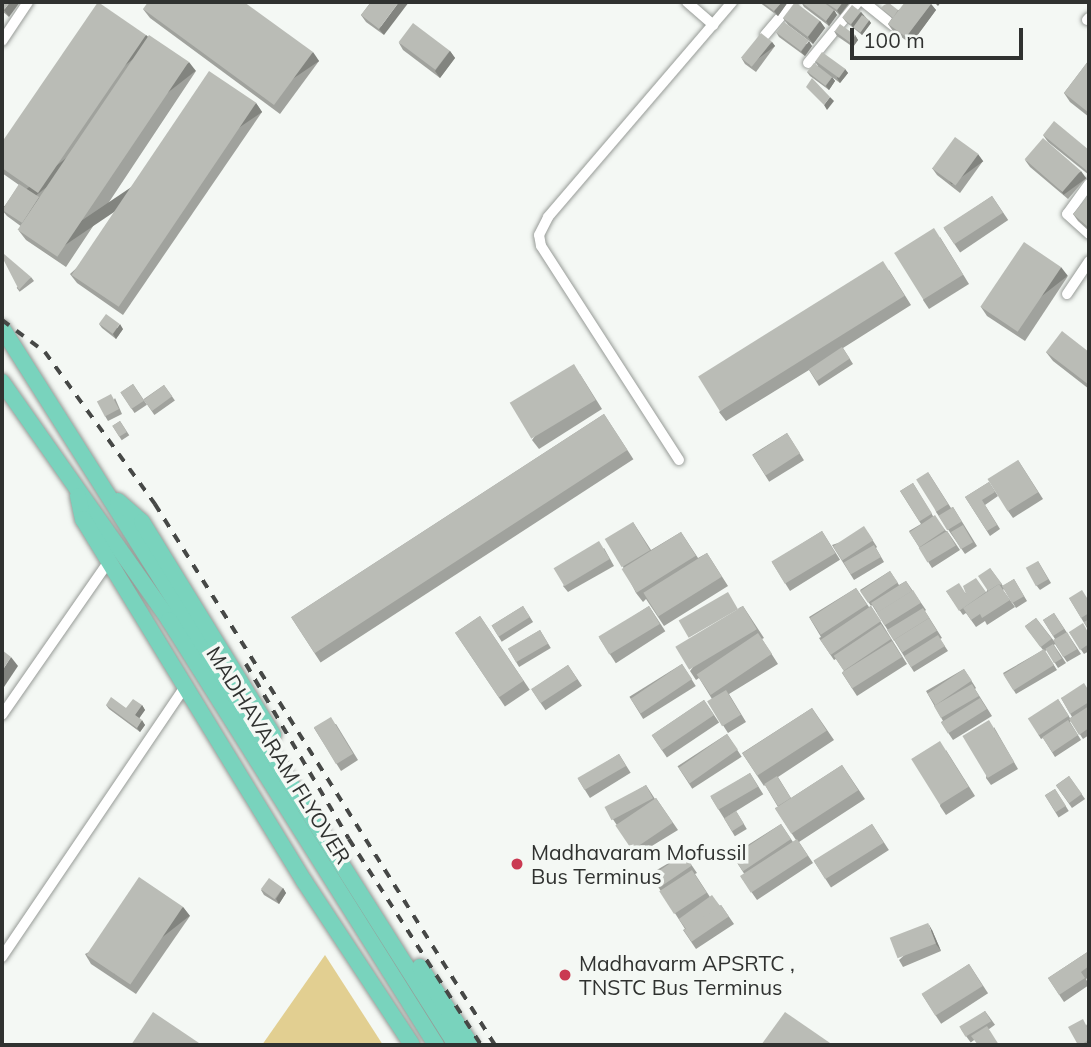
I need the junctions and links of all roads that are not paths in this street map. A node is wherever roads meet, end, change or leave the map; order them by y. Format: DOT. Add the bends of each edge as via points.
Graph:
graph roads {
  1 [pos="28,2"];
  2 [pos="687,2"];
  3 [pos="732,2"];
  4 [pos="793,2"];
  5 [pos="858,2"];
  6 [pos="864,2"];
  7 [pos="713,25"];
  8 [pos="894,26"];
  9 [pos="765,35"];
  10 [pos="2,41"];
  11 [pos="808,63"];
  12 [pos="1089,184"];
  13 [pos="1089,234"];
  14 [pos="1089,261"];
  15 [pos="1067,294"];
  16 [pos="2,328"];
  17 [pos="2,382"];
  18 [pos="679,460"];
  19 [pos="108,492"];
  20 [pos="78,494"];
  21 [pos="109,561"];
  22 [pos="185,687"];
  23 [pos="2,715"];
  24 [pos="2,957"];
  25 [pos="412,1045"];
  26 [pos="436,1045"];
  27 [pos="456,1045"];
  28 [pos="471,1045"];
  1 -- 10 [label="street"];
  2 -- 7 [label="street"];
  3 -- 7 [label="street"];
  4 -- 9 [label="street"];
  5 -- 11 [label="street"];
  6 -- 8 [label="street"];
  7 -- 18 [label="street" via="548,217 540,236 541,246"];
  12 -- 13 [label="street" via="1067,214"];
  14 -- 15 [label="street"];
  16 -- 19 [label="main road"];
  17 -- 20 [label="main road"];
  19 -- 27 [label="main road, MADHAVARAM FLYOVER"];
  19 -- 28 [label="main road" via="142,522"];
  20 -- 21 [label="main road" via="83,519"];
  20 -- 26 [label="main road, MADHAVARAM FLYOVER" via="109,530"];
  21 -- 22 [label="main road"];
  21 -- 23 [label="street"];
  22 -- 24 [label="street"];
  22 -- 25 [label="main road"];
}
